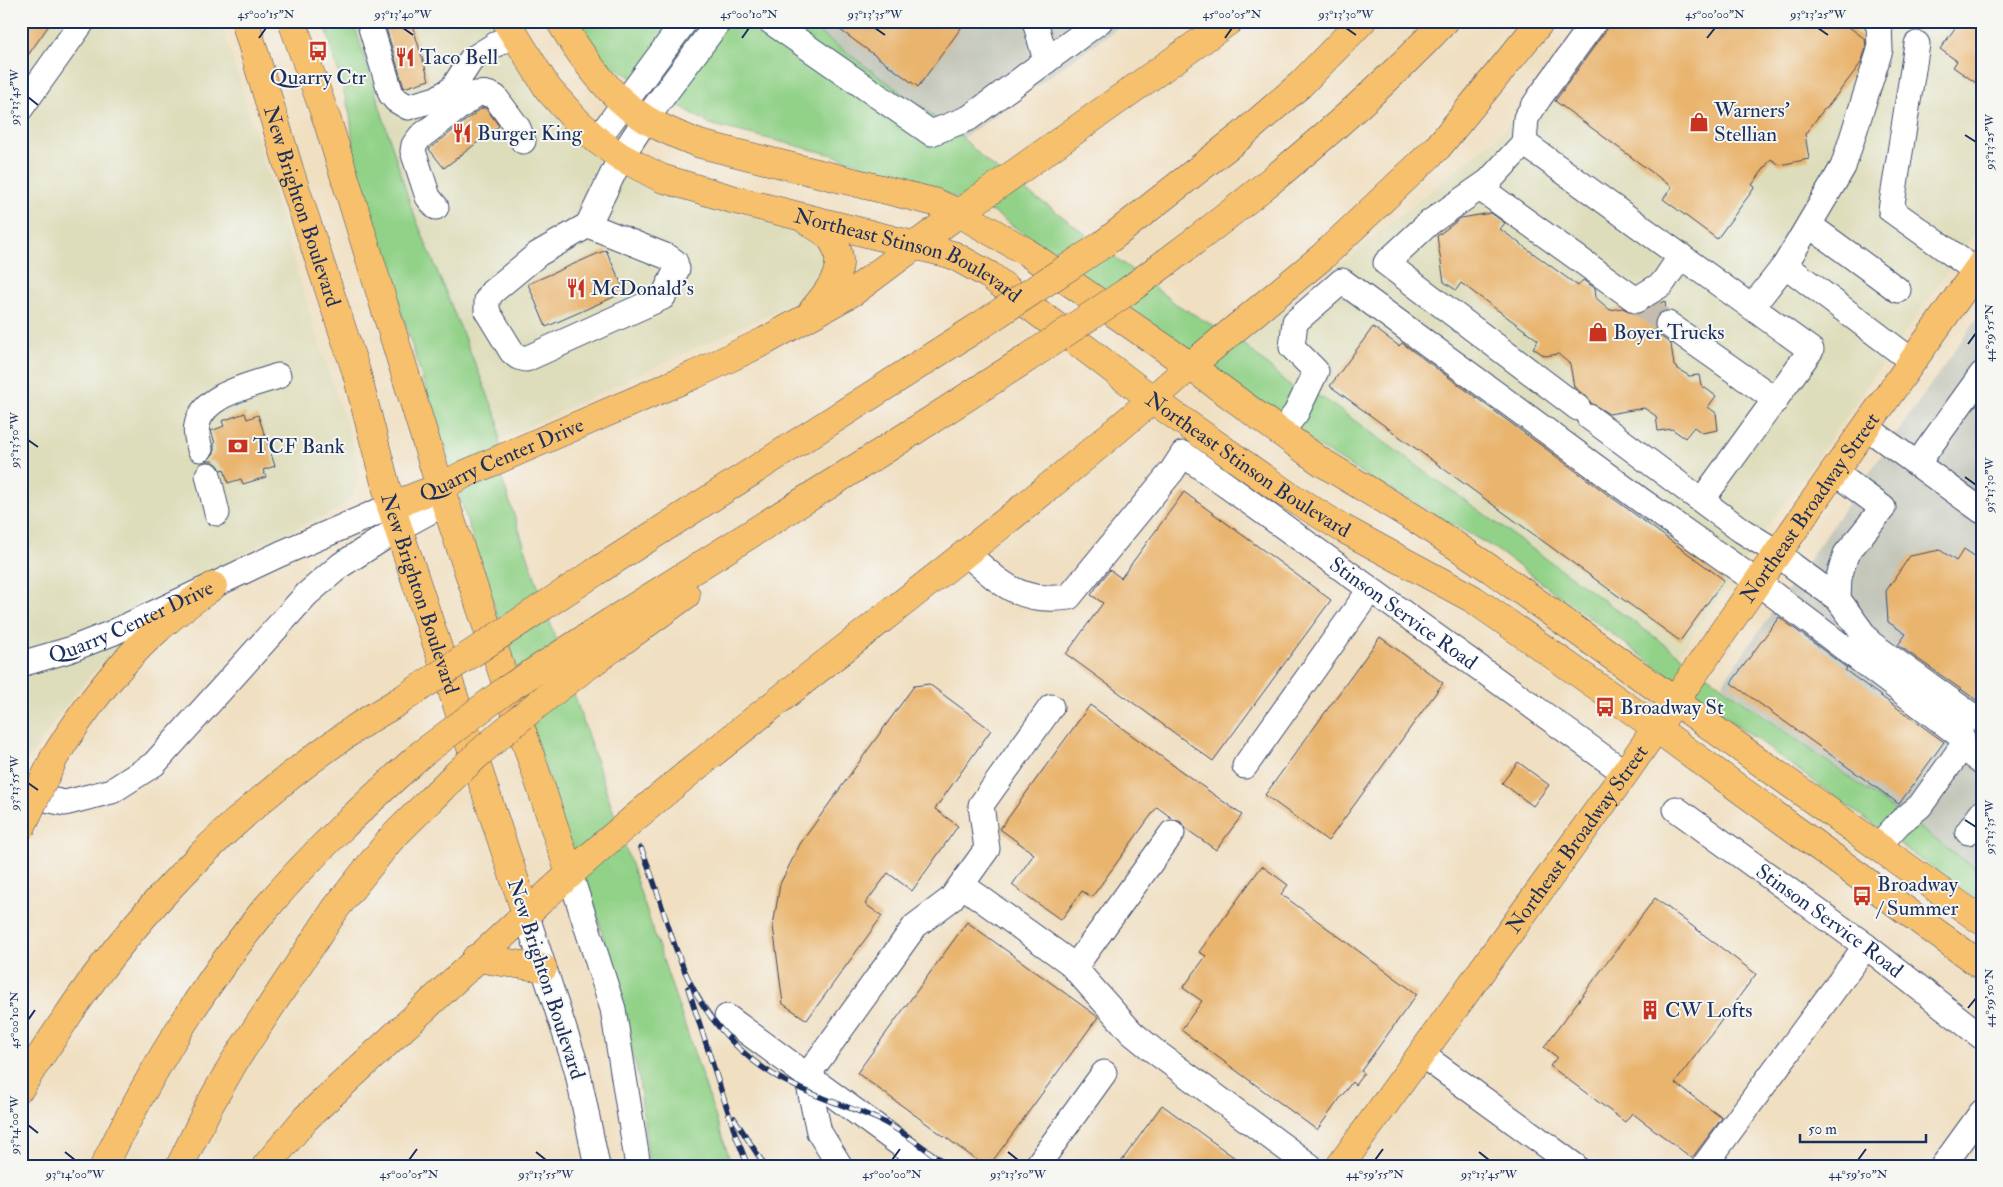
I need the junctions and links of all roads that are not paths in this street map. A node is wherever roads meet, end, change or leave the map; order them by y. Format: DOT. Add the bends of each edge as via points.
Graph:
graph roads {
  1 [pos="83,21"];
  2 [pos="245,21"];
  3 [pos="292,21"];
  4 [pos="369,21"];
  5 [pos="560,21"];
  6 [pos="685,21"];
  7 [pos="719,21"];
  8 [pos="770,21"];
  9 [pos="1035,21"];
  10 [pos="1100,21"];
  11 [pos="1230,21"];
  12 [pos="1362,21"];
  13 [pos="1445,21"];
  14 [pos="1541,21"];
  15 [pos="1595,21"];
  16 [pos="1878,22"];
  17 [pos="510,28"];
  18 [pos="1917,44"];
  19 [pos="1046,61"];
  20 [pos="624,103"];
  21 [pos="21,108"];
  22 [pos="646,119"];
  23 [pos="598,140"];
  24 [pos="523,141"];
  25 [pos="1524,143"];
  26 [pos="621,157"];
  27 [pos="1480,188"];
  28 [pos="436,207"];
  29 [pos="959,213"];
  30 [pos="801,216"];
  31 [pos="588,225"];
  32 [pos="1809,225"];
  33 [pos="916,245"];
  34 [pos="1681,256"];
  35 [pos="1785,265"];
  36 [pos="1980,270"];
  37 [pos="1898,290"];
  38 [pos="1752,307"];
  39 [pos="805,319"];
  40 [pos="1668,324"];
  41 [pos="1912,361"];
  42 [pos="1190,366"];
  43 [pos="1982,374"];
  44 [pos="278,376"];
  45 [pos="1153,400"];
  46 [pos="1776,400"];
  47 [pos="1866,427"];
  48 [pos="1281,432"];
  49 [pos="200,449"];
  50 [pos="1916,464"];
  51 [pos="1834,472"];
  52 [pos="208,475"];
  53 [pos="442,495"];
  54 [pos="1702,500"];
  55 [pos="1982,511"];
  56 [pos="217,513"];
  57 [pos="395,517"];
  58 [pos="966,553"];
  59 [pos="1778,553"];
  60 [pos="1757,582"];
  61 [pos="213,586"];
  62 [pos="1370,590"];
  63 [pos="1838,599"];
  64 [pos="615,633"];
  65 [pos="21,664"];
  66 [pos="1675,701"];
  67 [pos="1051,707"];
  68 [pos="1982,721"];
  69 [pos="1656,729"];
  70 [pos="1972,755"];
  71 [pos="1246,766"];
  72 [pos="1625,773"];
  73 [pos="21,794"];
  74 [pos="1676,808"];
  75 [pos="21,828"];
  76 [pos="1172,833"];
  77 [pos="1879,845"];
  78 [pos="570,874"];
  79 [pos="962,884"];
  80 [pos="526,914"];
  81 [pos="1982,920"];
  82 [pos="1866,946"];
  83 [pos="476,958"];
  84 [pos="1982,966"];
  85 [pos="543,968"];
  86 [pos="1074,968"];
  87 [pos="728,1018"];
  88 [pos="1982,1038"];
  89 [pos="1421,1054"];
  90 [pos="1104,1073"];
  91 [pos="807,1076"];
  92 [pos="21,1087"];
  93 [pos="1982,1112"];
  94 [pos="1297,1162"];
  95 [pos="104,1166"];
  96 [pos="180,1166"];
  97 [pos="266,1166"];
  98 [pos="597,1166"];
  99 [pos="638,1166"];
  100 [pos="840,1166"];
  101 [pos="930,1166"];
  102 [pos="1037,1166"];
  103 [pos="1340,1166"];
  104 [pos="1575,1166"];
  105 [pos="1704,1166"];
  106 [pos="1943,1166"];
  1 -- 21 [label="street"];
  2 -- 57 [label="main road, New Brighton Boulevard" via="290,172 356,371"];
  3 -- 53 [label="main road" via="328,124"];
  4 -- 17 [label="street" via="391,94 408,107 436,99 452,89 471,60"];
  5 -- 20 [label="main road, Northeast Stinson Boulevard" via="575,47"];
  6 -- 20 [label="street"];
  7 -- 22 [label="street"];
  8 -- 19 [label="street" via="931,132 969,118"];
  9 -- 19 [label="street"];
  10 -- 19 [label="street"];
  11 -- 29 [label="main road, Quarry Center Drive"];
  12 -- 92 [label="main road, bridge" via="1300,85 1241,136 1102,245 351,731 292,775 179,877 112,953"];
  13 -- 64 [label="main road, bridge" via="1337,125 1225,219 1125,293 883,451"];
  14 -- 42 [label="main road" via="1438,147 1322,257"];
  15 -- 25 [label="street" via="1526,118"];
  16 -- 32 [label="street" via="1880,50 1843,167"];
  17 -- 23 [label="main road, Northeast Stinson Boulevard" via="548,89"];
  18 -- 36 [label="street" via="1890,210"];
  20 -- 22 [label="main road, Northeast Stinson Boulevard"];
  20 -- 23 [label="street"];
  22 -- 26 [label="street"];
  22 -- 29 [label="main road, Northeast Stinson Boulevard" via="700,144 934,202"];
  23 -- 26 [label="main road, Northeast Stinson Boulevard"];
  24 -- 28 [label="street" via="518,128 495,97 484,93 476,94 420,136 413,151 428,197"];
  25 -- 27 [label="street"];
  25 -- 34 [label="street"];
  26 -- 30 [label="main road, Northeast Stinson Boulevard" via="661,178"];
  26 -- 31 [label="street"];
  27 -- 34 [label="street" via="1638,302 1662,284"];
  27 -- 54 [label="street" via="1429,223 1386,262"];
  29 -- 33 [label="main road, Quarry Center Drive"];
  29 -- 42 [label="main road, Northeast Stinson Boulevard" via="1024,251"];
  30 -- 33 [label="main road, Northeast Stinson Boulevard"];
  30 -- 39 [label="main road" via="829,236 836,248 839,268 831,289"];
  31 -- 31 [label="street" via="538,254 492,292 487,300 487,311 518,357 526,359 664,297 677,269 675,262"];
  32 -- 35 [label="street"];
  32 -- 37 [label="street"];
  33 -- 39 [label="main road, Quarry Center Drive" via="853,292"];
  33 -- 45 [label="main road, Northeast Stinson Boulevard" via="953,255 988,275"];
  34 -- 38 [label="street"];
  35 -- 38 [label="street"];
  35 -- 41 [label="street"];
  36 -- 41 [label="main road, Northeast Broadway Street"];
  38 -- 46 [label="street" via="1811,350"];
  39 -- 53 [label="main road, Quarry Center Drive" via="730,358 465,474"];
  40 -- 46 [label="street"];
  41 -- 47 [label="main road, Northeast Broadway Street"];
  42 -- 45 [label="main road"];
  42 -- 48 [label="main road, Northeast Stinson Boulevard"];
  43 -- 50 [label="street"];
  44 -- 49 [label="street" via="215,400 197,423"];
  45 -- 58 [label="main road"];
  45 -- 69 [label="main road, Northeast Stinson Boulevard" via="1285,493 1473,599"];
  46 -- 54 [label="street"];
  47 -- 50 [label="street"];
  47 -- 51 [label="main road, Northeast Broadway Street"];
  48 -- 60 [label="street" via="1296,413 1316,371 1292,347 1295,322 1342,281"];
  48 -- 66 [label="main road, Northeast Stinson Boulevard" via="1320,461 1492,570"];
  50 -- 55 [label="street"];
  51 -- 59 [label="main road, Northeast Broadway Street"];
  51 -- 63 [label="street" via="1883,508 1846,554 1839,577"];
  52 -- 56 [label="street"];
  53 -- 57 [label="main road, Quarry Center Drive"];
  53 -- 78 [label="main road"];
  54 -- 59 [label="street"];
  57 -- 61 [label="street, Quarry Center Drive" via="280,554"];
  57 -- 73 [label="street, Quarry Center Drive" via="307,594 154,764 112,791 65,803"];
  57 -- 80 [label="main road, New Brighton Boulevard"];
  58 -- 62 [label="street, Stinson Service Road" via="1020,594 1049,600 1069,597 1183,454"];
  58 -- 78 [label="main road" via="704,762"];
  59 -- 60 [label="main road, Northeast Broadway Street"];
  59 -- 63 [label="street"];
  60 -- 66 [label="main road, Northeast Broadway Street"];
  60 -- 70 [label="street" via="1962,737"];
  61 -- 65 [label="street, Quarry Center Drive" via="112,633"];
  61 -- 75 [label="main road, bridge" via="157,629 123,665 73,728 54,758"];
  62 -- 71 [label="street"];
  62 -- 72 [label="street, Stinson Service Road"];
  63 -- 68 [label="street" via="1870,643"];
  64 -- 95 [label="main road, bridge" via="506,690 420,755 342,826 263,913 186,1018 157,1064"];
  64 -- 96 [label="main road, bridge" via="465,764 390,840 336,908 234,1062"];
  66 -- 69 [label="main road, Northeast Broadway Street"];
  66 -- 77 [label="main road, Northeast Stinson Boulevard"];
  67 -- 79 [label="street" via="981,805 987,849"];
  69 -- 72 [label="main road, Northeast Broadway Street"];
  69 -- 84 [label="main road, Northeast Stinson Boulevard"];
  70 -- 77 [label="street"];
  72 -- 89 [label="main road, Northeast Broadway Street"];
  74 -- 82 [label="street, Stinson Service Road"];
  76 -- 86 [label="street"];
  77 -- 81 [label="main road, Northeast Stinson Boulevard"];
  78 -- 80 [label="main road"];
  78 -- 99 [label="street" via="612,1009"];
  79 -- 86 [label="street"];
  79 -- 91 [label="street" via="952,899 915,926"];
  80 -- 83 [label="main road"];
  80 -- 85 [label="street, New Brighton Boulevard"];
  82 -- 88 [label="street, Stinson Service Road"];
  82 -- 105 [label="street"];
  83 -- 85 [label="main road"];
  83 -- 97 [label="main road" via="306,1118"];
  85 -- 98 [label="street, New Brighton Boulevard" via="577,1070"];
  86 -- 94 [label="street" via="1132,1033"];
  87 -- 91 [label="street"];
  89 -- 103 [label="main road, Northeast Broadway Street"];
  89 -- 104 [label="street"];
  90 -- 102 [label="street"];
  91 -- 100 [label="street" via="819,1132"];
  91 -- 101 [label="street"];
  93 -- 106 [label="street"];
}
